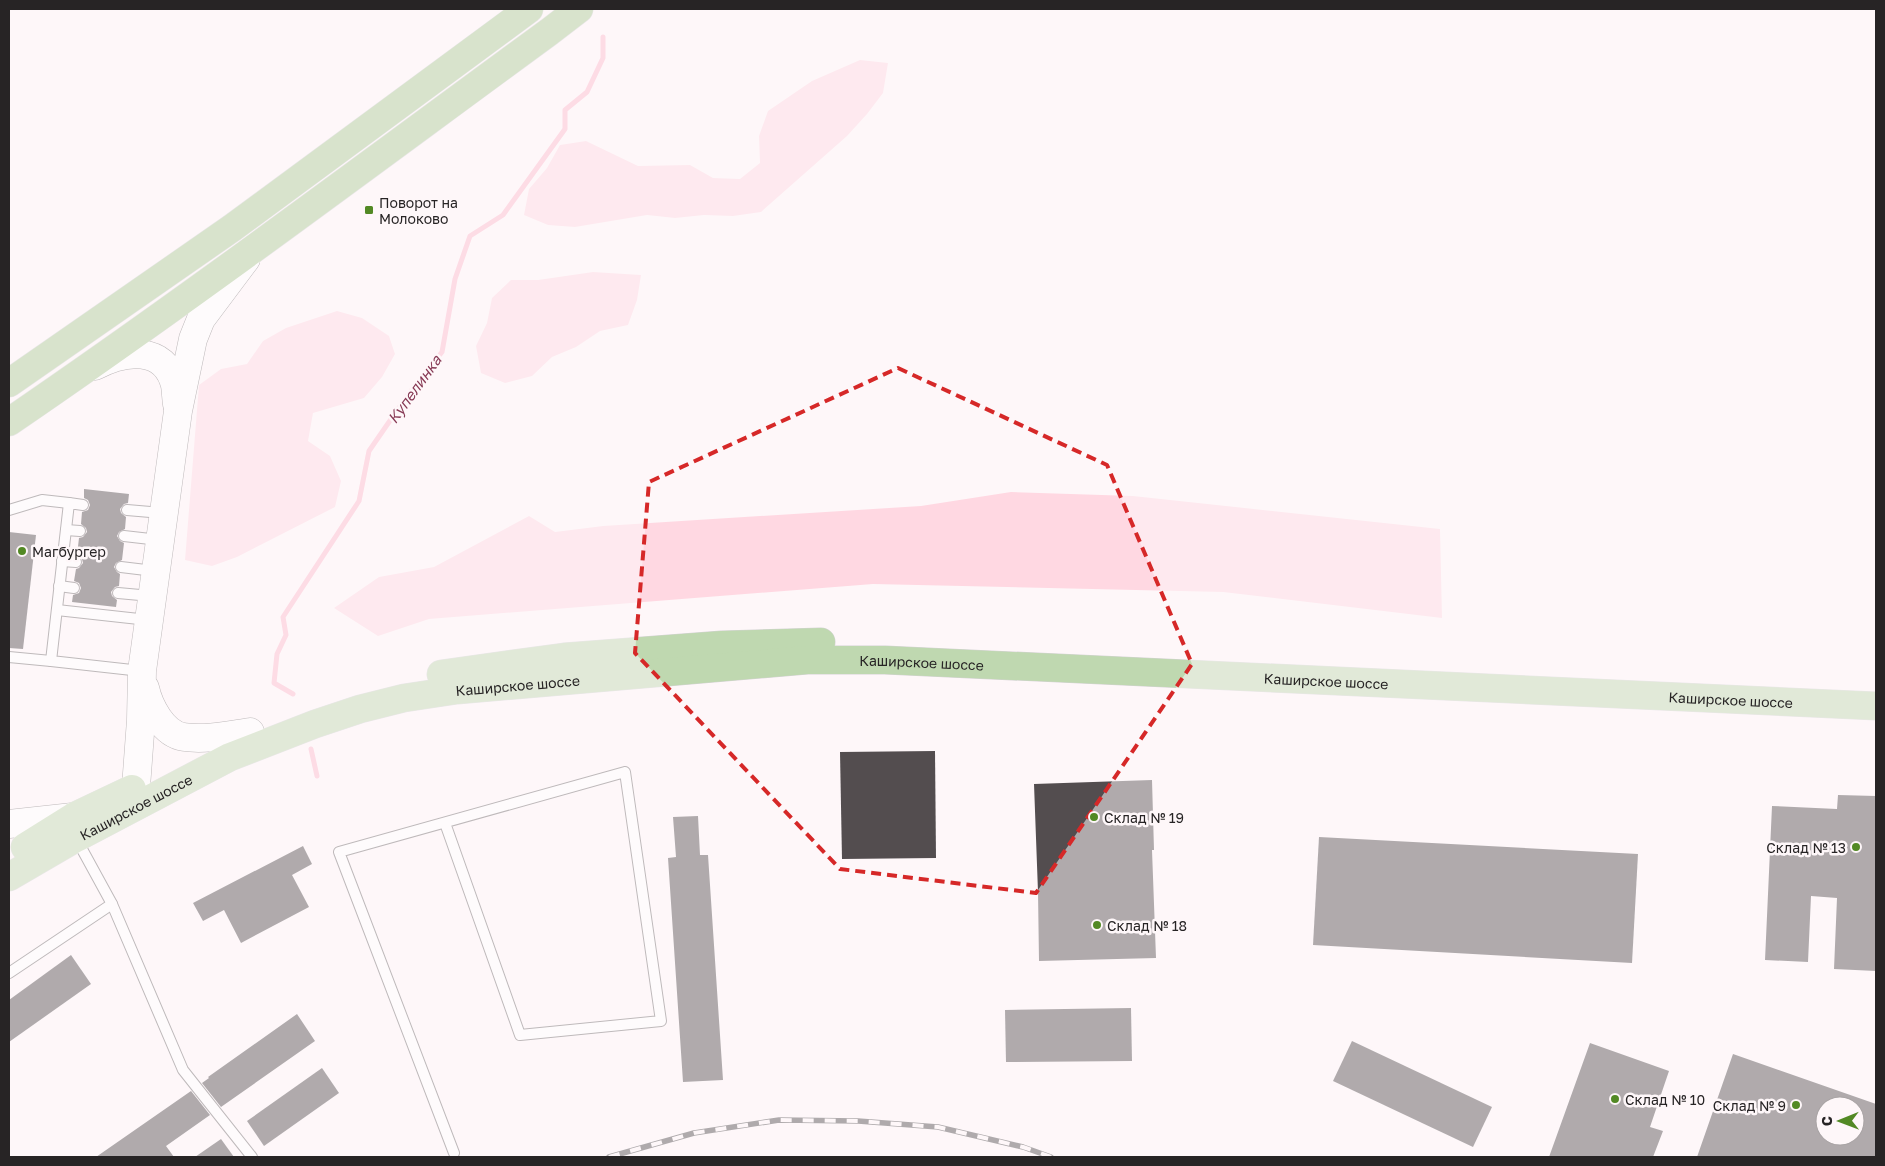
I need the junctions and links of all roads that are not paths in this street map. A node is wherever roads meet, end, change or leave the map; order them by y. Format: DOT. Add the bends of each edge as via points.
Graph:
graph roads {
  1 [pos="529,9"];
  2 [pos="579,9"];
  3 [pos="254,248"];
  4 [pos="73,378"];
  5 [pos="9,383"];
  6 [pos="178,410"];
  7 [pos="9,422"];
  8 [pos="69,503"];
  9 [pos="83,505"];
  10 [pos="9,510"];
  11 [pos="127,510"];
  12 [pos="162,527"];
  13 [pos="66,530"];
  14 [pos="80,531"];
  15 [pos="124,536"];
  16 [pos="62,561"];
  17 [pos="76,562"];
  18 [pos="121,567"];
  19 [pos="59,586"];
  20 [pos="74,588"];
  21 [pos="118,593"];
  22 [pos="152,596"];
  23 [pos="57,610"];
  24 [pos="9,657"];
  25 [pos="51,661"];
  26 [pos="142,671"];
  27 [pos="1876,688"];
  28 [pos="1876,706"];
  29 [pos="250,732"];
  30 [pos="136,787"];
  31 [pos="445,823"];
  32 [pos="9,824"];
  33 [pos="74,828"];
  34 [pos="9,858"];
  35 [pos="9,877"];
  36 [pos="112,904"];
  37 [pos="9,973"];
  38 [pos="454,1153"];
  39 [pos="252,1157"];
  1 -- 5 [label="highway" via="232,228"];
  2 -- 3 [label="highway"];
  3 -- 4 [label="highway"];
  3 -- 6 [label="main road" via="201,319"];
  4 -- 6 [label="main road" via="111,358 133,354 153,356 165,365 174,384"];
  4 -- 7 [label="highway"];
  6 -- 12 [label="main road"];
  8 -- 9 [label="lane"];
  8 -- 10 [label="lane" via="42,500"];
  8 -- 13 [label="lane"];
  11 -- 12 [label="lane"];
  12 -- 15 [label="lane"];
  12 -- 22 [label="main road"];
  13 -- 14 [label="lane"];
  13 -- 16 [label="lane"];
  16 -- 17 [label="lane"];
  16 -- 19 [label="lane"];
  18 -- 22 [label="lane"];
  19 -- 20 [label="lane"];
  19 -- 23 [label="lane"];
  21 -- 22 [label="lane"];
  22 -- 23 [label="lane"];
  22 -- 26 [label="main road"];
  23 -- 25 [label="lane"];
  24 -- 25 [label="lane"];
  25 -- 26 [label="lane"];
  26 -- 29 [label="main road" via="155,715 182,737 209,738"];
  26 -- 30 [label="main road"];
  27 -- 29 [label="main road, Каширское шоссе" via="871,641 722,645 564,657 438,674 345,696"];
  28 -- 33 [label="main road, Каширское шоссе" via="924,662 807,660 457,690 404,698 315,724 230,757"];
  29 -- 30 [label="main road, Каширское шоссе"];
  30 -- 33 [label="main road, Каширское шоссе"];
  31 -- 31 [label="lane" via="626,772 661,1021 520,1035"];
  31 -- 38 [label="lane" via="339,852"];
  32 -- 33 [label="main road"];
  33 -- 34 [label="main road, Каширское шоссе"];
  33 -- 35 [label="main road, Каширское шоссе"];
  33 -- 36 [label="lane"];
  36 -- 37 [label="lane"];
  36 -- 39 [label="lane" via="183,1070"];
}
